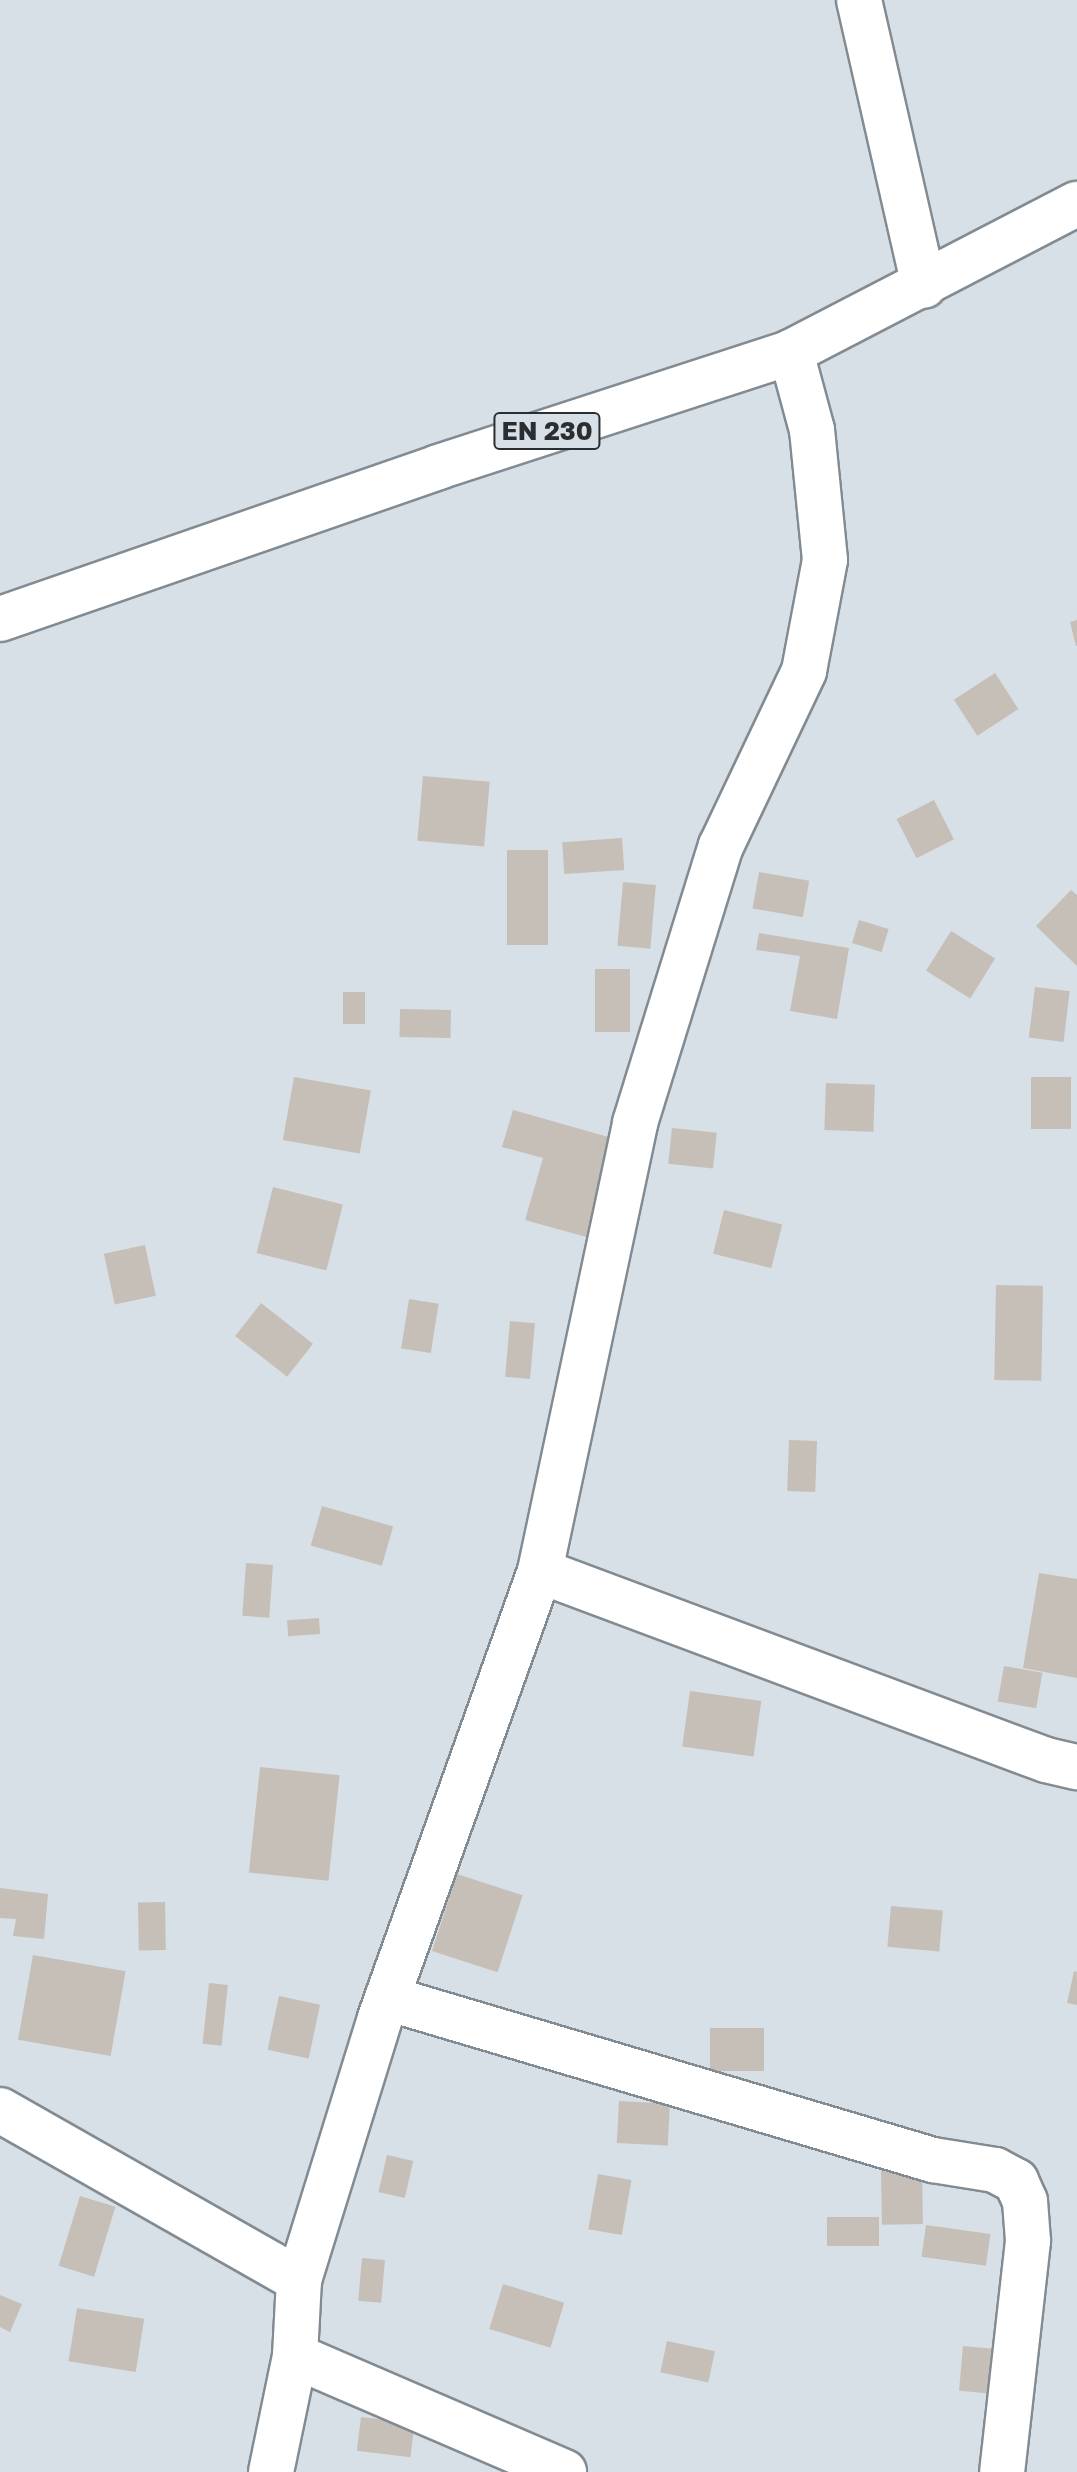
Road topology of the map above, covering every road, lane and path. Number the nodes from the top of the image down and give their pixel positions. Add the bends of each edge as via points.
1 (859, 0) edge
2 (1077, 204) edge
3 (924, 286) junction
4 (791, 352) junction
5 (0, 619) edge
6 (540, 1571) junction
7 (1077, 1767) edge
8 (387, 1998) junction
9 (0, 2110) edge
10 (299, 2280) junction
11 (295, 2356) junction
12 (271, 2472) edge
13 (564, 2472) edge
14 (1002, 2472) edge

1 - 3 street
2 - 3 street, EN 230
3 - 4 street, EN 230
4 - 5 street, EN 230
4 - 6 street via 812,430 825,560 804,671 721,846 635,1123
6 - 7 street via 1046,1760
6 - 8 street
8 - 10 street
8 - 14 street via 933,2160 995,2170 1016,2181 1025,2201 1028,2241
9 - 10 street
10 - 11 street
11 - 12 street
11 - 13 street

